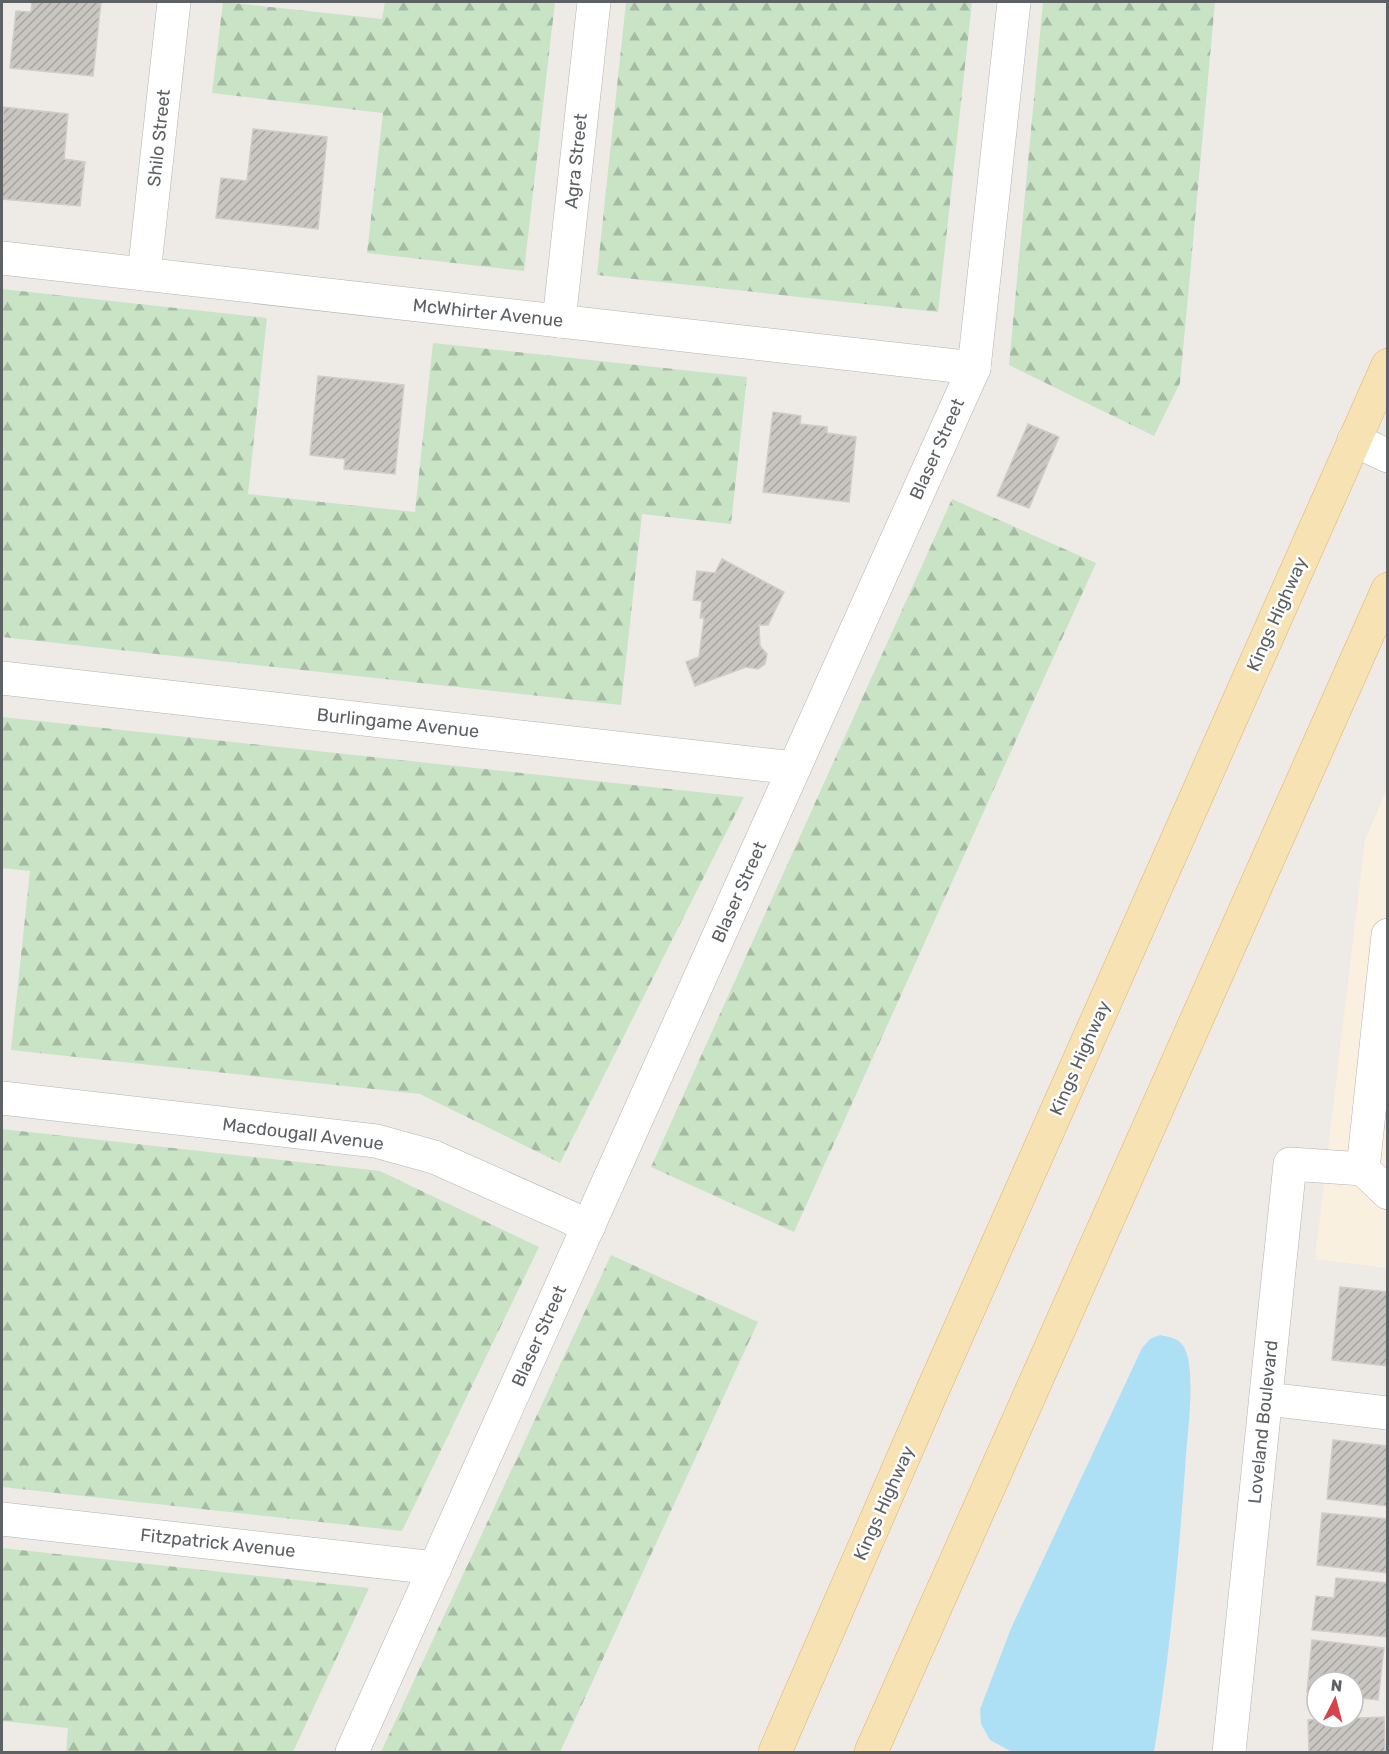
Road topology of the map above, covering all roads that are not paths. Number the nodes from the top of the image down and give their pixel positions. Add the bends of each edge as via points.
1 (174, 2) edge
2 (594, 2) edge
3 (1014, 2) edge
4 (2, 258) edge
5 (144, 274) junction
6 (559, 321) junction
7 (1388, 365) edge
8 (974, 368) junction
9 (1354, 440) junction
10 (1388, 456) edge
11 (1388, 589) edge
12 (2, 678) edge
13 (794, 768) junction
14 (1388, 935) edge
15 (2, 1098) edge
16 (1363, 1169) junction
17 (1388, 1193) edge
18 (589, 1226) junction
19 (1266, 1399) junction
20 (1388, 1413) edge
21 (2, 1519) edge
22 (435, 1568) junction
23 (352, 1752) edge
24 (775, 1752) edge
25 (871, 1752) edge
26 (1229, 1752) edge

1 - 5 street, Shilo Street
2 - 6 street, Agra Street
3 - 8 street, Blaser Street
4 - 5 street, McWhirter Avenue
5 - 6 street, McWhirter Avenue
6 - 8 street, McWhirter Avenue
7 - 9 main road, Kings Highway
8 - 13 street, Blaser Street
9 - 10 street
9 - 24 main road, Kings Highway
11 - 25 main road
12 - 13 street, Burlingame Avenue
13 - 18 street, Blaser Street
14 - 16 street
15 - 18 street, Macdougall Avenue via 376,1141 434,1157
16 - 17 street
16 - 19 street, Loveland Boulevard via 1290,1164
18 - 22 street, Blaser Street
19 - 20 street
19 - 26 street, Loveland Boulevard
21 - 22 street, Fitzpatrick Avenue
22 - 23 street, Blaser Street

